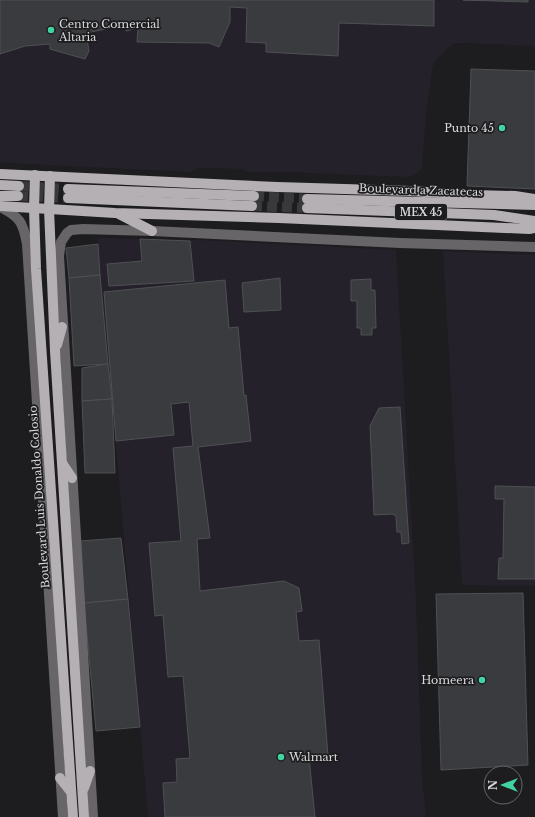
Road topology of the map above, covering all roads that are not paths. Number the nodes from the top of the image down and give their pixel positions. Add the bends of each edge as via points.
1 (0, 174) edge
2 (35, 175) junction
3 (50, 176) junction
4 (0, 185) edge
5 (68, 193) tunnel mouth
6 (0, 196) edge
7 (535, 199) edge
8 (253, 201) tunnel mouth
9 (535, 205) edge
10 (0, 207) edge
11 (34, 208) junction
12 (49, 209) junction
13 (115, 213) junction
14 (535, 221) edge
15 (535, 228) edge
16 (152, 230) junction
17 (535, 248) edge
18 (36, 269) junction
19 (30, 283) junction
20 (62, 328) junction
21 (55, 351) junction
22 (36, 375) junction
23 (44, 385) junction
24 (62, 462) junction
25 (72, 478) junction
26 (67, 548) junction
27 (58, 594) junction
28 (76, 688) junction
29 (90, 771) junction
30 (60, 778) junction
31 (82, 792) junction
32 (71, 793) junction
33 (63, 817) edge
34 (73, 817) edge
35 (84, 817) edge
36 (93, 817) edge

1 - 2 main road
2 - 3 main road
2 - 11 main road, Boulevard Luis Donaldo Colosio
3 - 7 main road via 277,187 520,193
3 - 12 main road
4 - 6 main road via 18,191
5 - 8 main road
9 - 14 main road, Boulevard a Zacatecas / MEX 45 via 307,203 494,215
10 - 11 main road
10 - 19 street, Boulevard Luis Donaldo Colosio via 16,216 25,231
11 - 12 main road
11 - 18 main road, Boulevard Luis Donaldo Colosio
12 - 13 main road
12 - 21 main road
13 - 15 main road
13 - 16 main road
16 - 17 street
16 - 20 street via 70,230 67,233 61,242 59,256
18 - 19 main road
18 - 23 main road, Boulevard Luis Donaldo Colosio
19 - 22 street, Boulevard Luis Donaldo Colosio
20 - 21 main road
20 - 25 street
21 - 24 main road
22 - 23 main road
22 - 30 street, Boulevard Luis Donaldo Colosio
23 - 27 main road, Boulevard Luis Donaldo Colosio
24 - 25 main road
24 - 26 main road
25 - 29 street
26 - 27 main road via 62,586
26 - 28 main road
27 - 28 main road via 63,604 69,670
27 - 32 main road, Boulevard Luis Donaldo Colosio
28 - 31 main road
29 - 31 main road
29 - 36 street
30 - 32 main road
30 - 33 street, Boulevard Luis Donaldo Colosio
31 - 35 main road
32 - 34 main road, Boulevard Luis Donaldo Colosio

